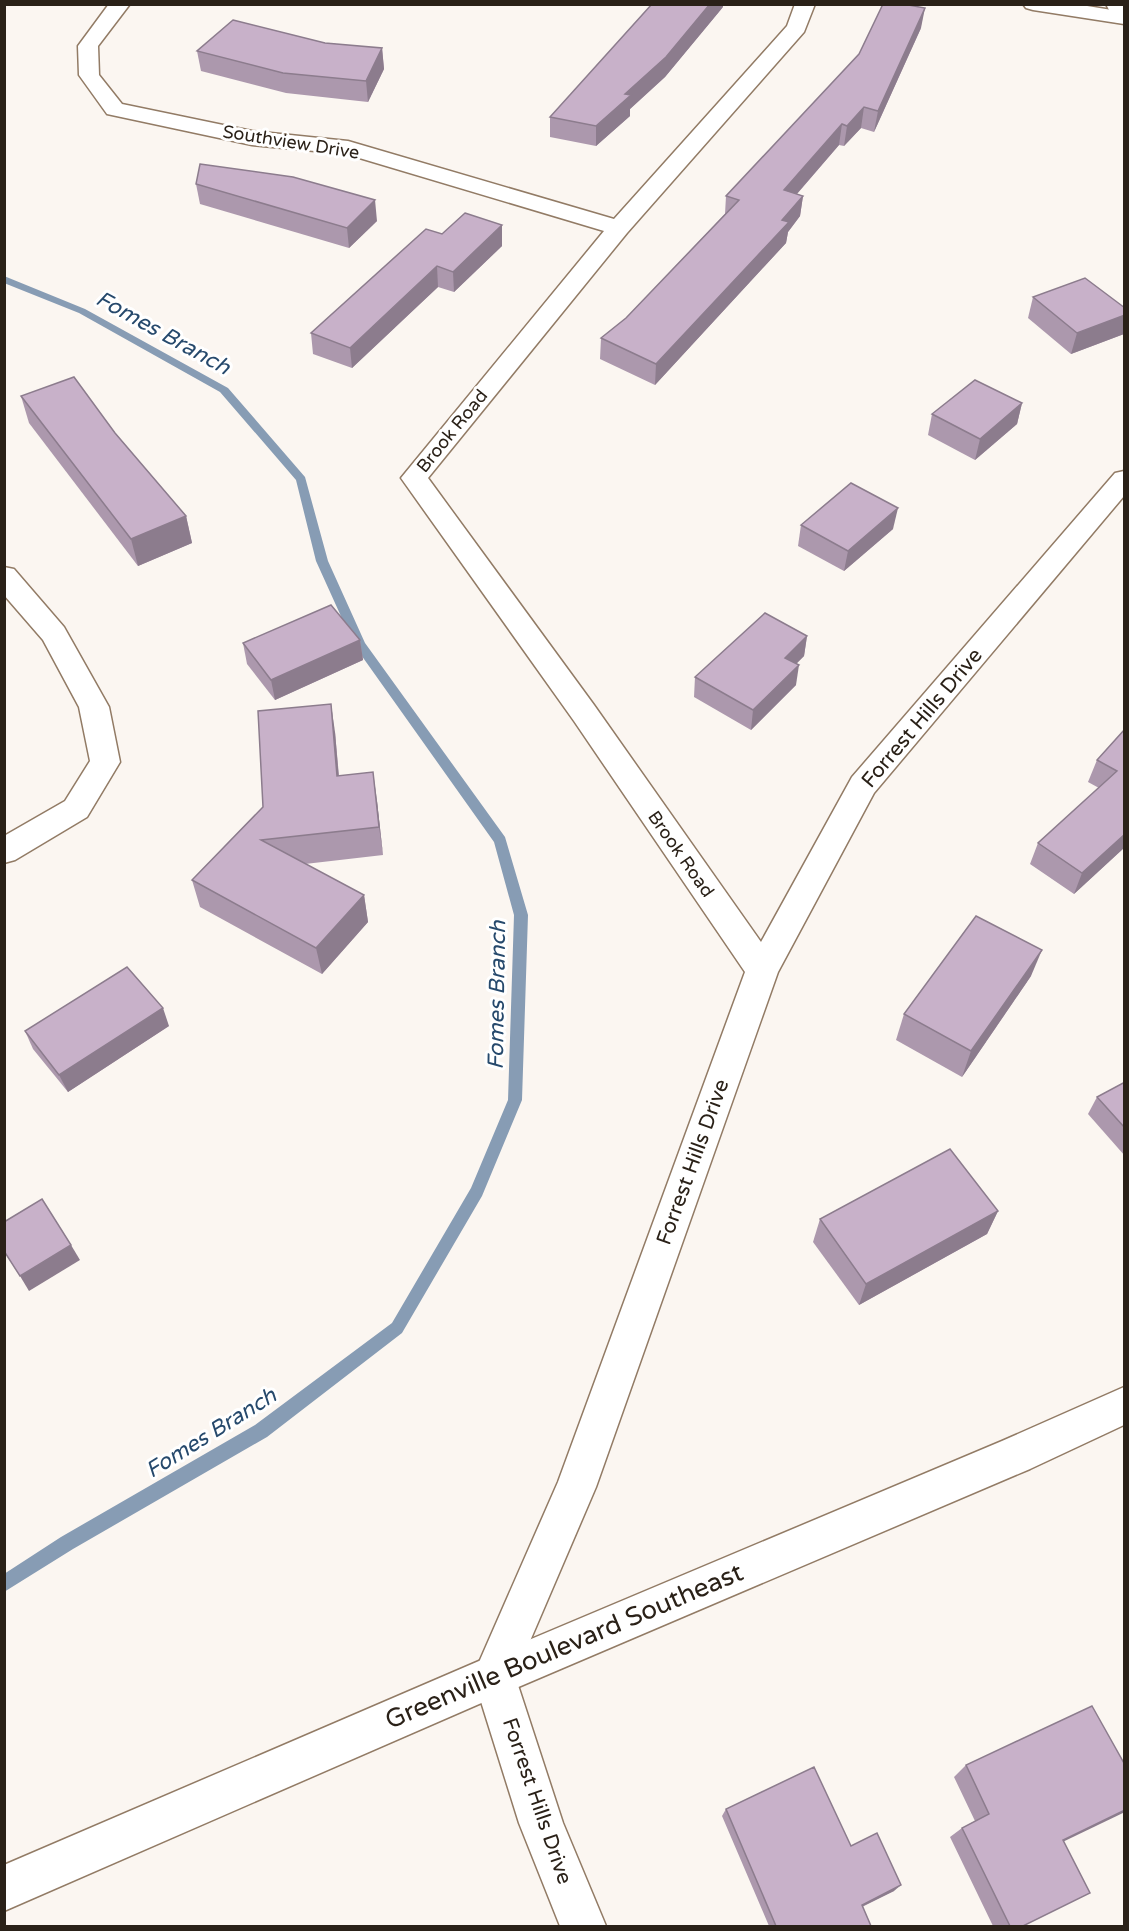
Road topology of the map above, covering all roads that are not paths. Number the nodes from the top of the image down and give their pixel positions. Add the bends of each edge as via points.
1 (120, 4) edge
2 (805, 4) edge
3 (1033, 4) edge
4 (1121, 13) edge
5 (619, 228) junction
6 (1125, 479) edge
7 (4, 576) edge
8 (4, 851) edge
9 (762, 970) junction
10 (1125, 1406) edge
11 (494, 1676) junction
12 (4, 1888) edge
13 (583, 1926) edge

1 - 5 main road, Southview Drive via 88,46 89,75 115,109 252,138 348,148
2 - 5 main road, Brook Road via 797,28
3 - 4 main road
5 - 9 main road, Brook Road via 414,478 584,713
6 - 9 main road, Forrest Hills Drive via 863,785
7 - 8 main road via 54,634 94,707 105,762 76,809
9 - 11 main road, Forrest Hills Drive via 576,1487
10 - 11 main road, Greenville Boulevard Southeast
11 - 12 main road, Greenville Boulevard Southeast
11 - 13 main road, Forrest Hills Drive via 541,1823

